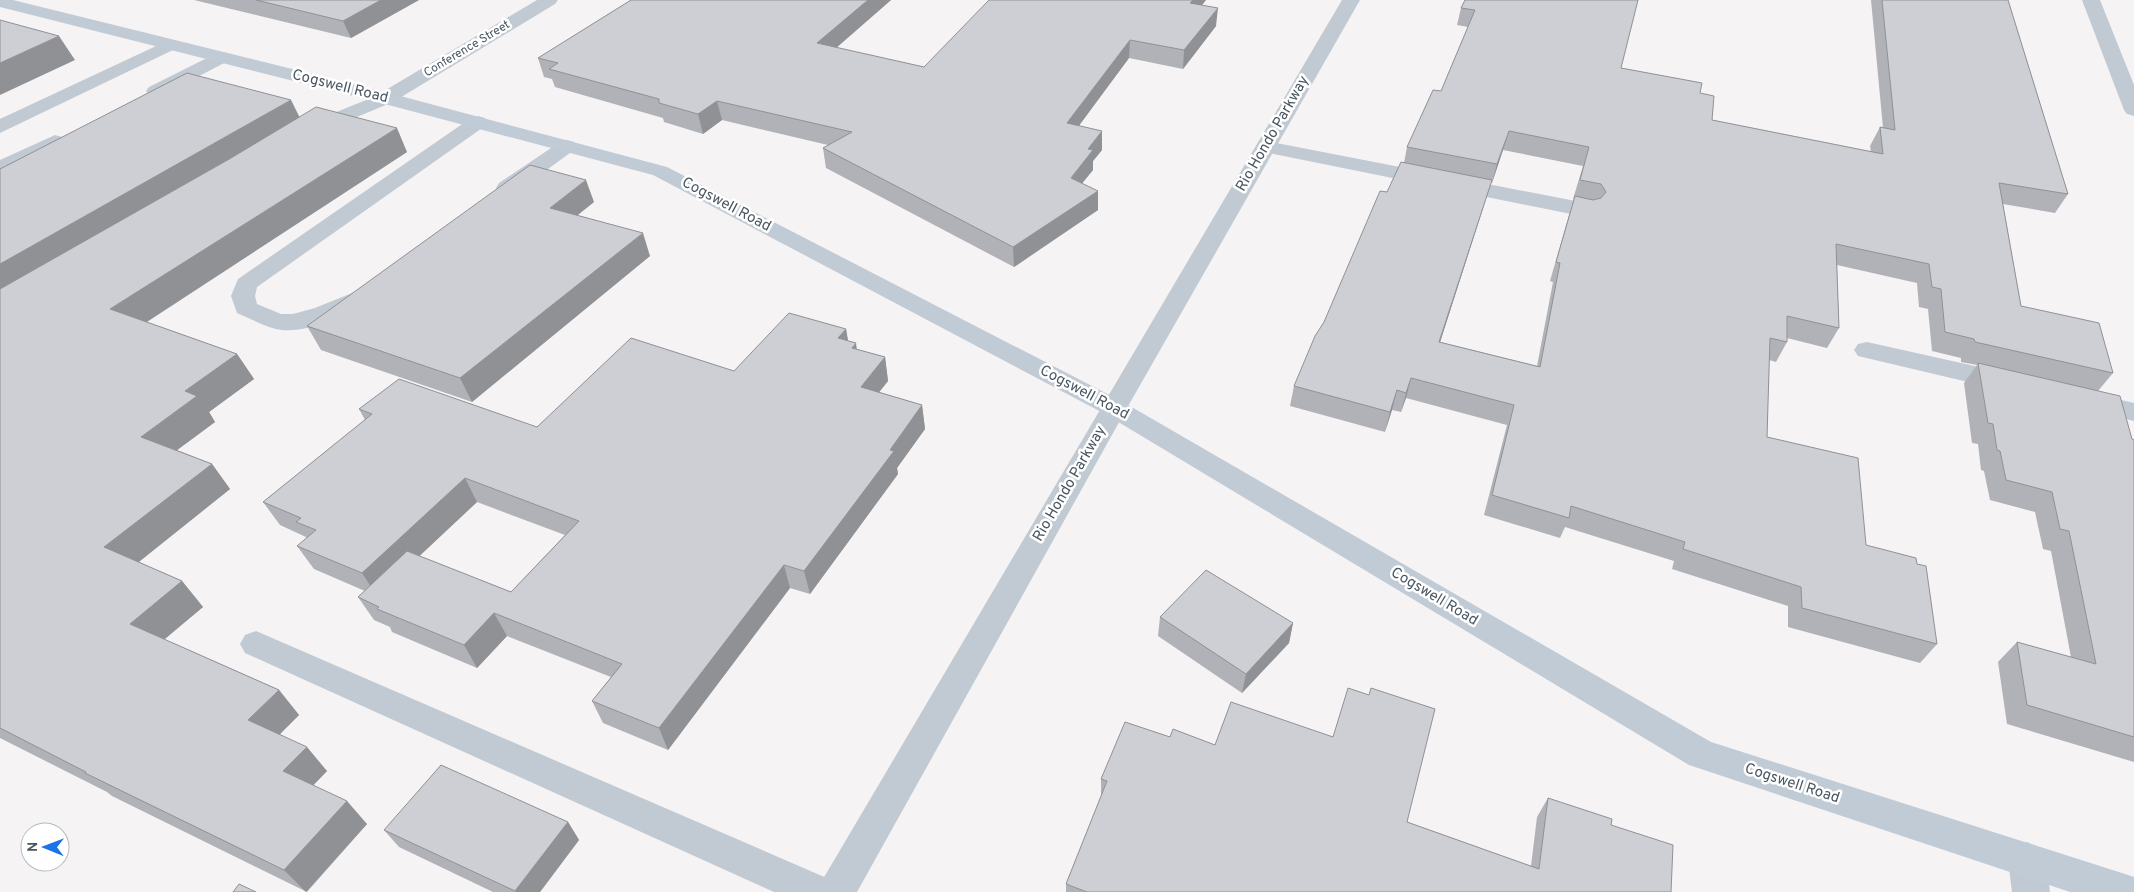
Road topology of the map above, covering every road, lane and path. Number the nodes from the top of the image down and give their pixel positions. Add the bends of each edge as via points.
1 (549, 0) edge
2 (1351, 0) edge
3 (2092, 0) edge
4 (0, 2) edge
5 (169, 45) junction
6 (219, 58) junction
7 (386, 98) junction
8 (139, 99) edge
9 (2134, 110) edge
10 (478, 122) junction
11 (0, 127) edge
12 (70, 134) edge
13 (292, 141) edge
14 (567, 146) junction
15 (1266, 147) junction
16 (0, 168) edge
17 (487, 202) edge
18 (1586, 210) edge
19 (380, 284) edge
20 (1867, 350) dead end
21 (2028, 388) edge
22 (2066, 396) edge
23 (1114, 408) junction
24 (2134, 412) edge
25 (256, 644) dead end
26 (2029, 876) edge
27 (816, 892) edge
28 (836, 892) edge
29 (2125, 892) edge

1 - 7 street, Conference Street
2 - 15 street, Rio Hondo Parkway
3 - 9 street
4 - 5 street, Cogswell Road
5 - 6 street, Cogswell Road
5 - 11 street
6 - 7 street, Cogswell Road
6 - 8 street
7 - 10 street, Cogswell Road
7 - 13 street, Conference Street via 317,126
10 - 14 street, Cogswell Road
10 - 19 street via 246,284 242,296 246,308 282,322 310,318 342,306
12 - 16 street
14 - 17 street
14 - 23 street, Cogswell Road via 660,171
15 - 18 street
15 - 23 street, Rio Hondo Parkway
20 - 21 street
22 - 24 street
23 - 26 street, Cogswell Road via 1701,754
23 - 28 street, Rio Hondo Parkway
25 - 27 street
26 - 29 street, Cogswell Road

